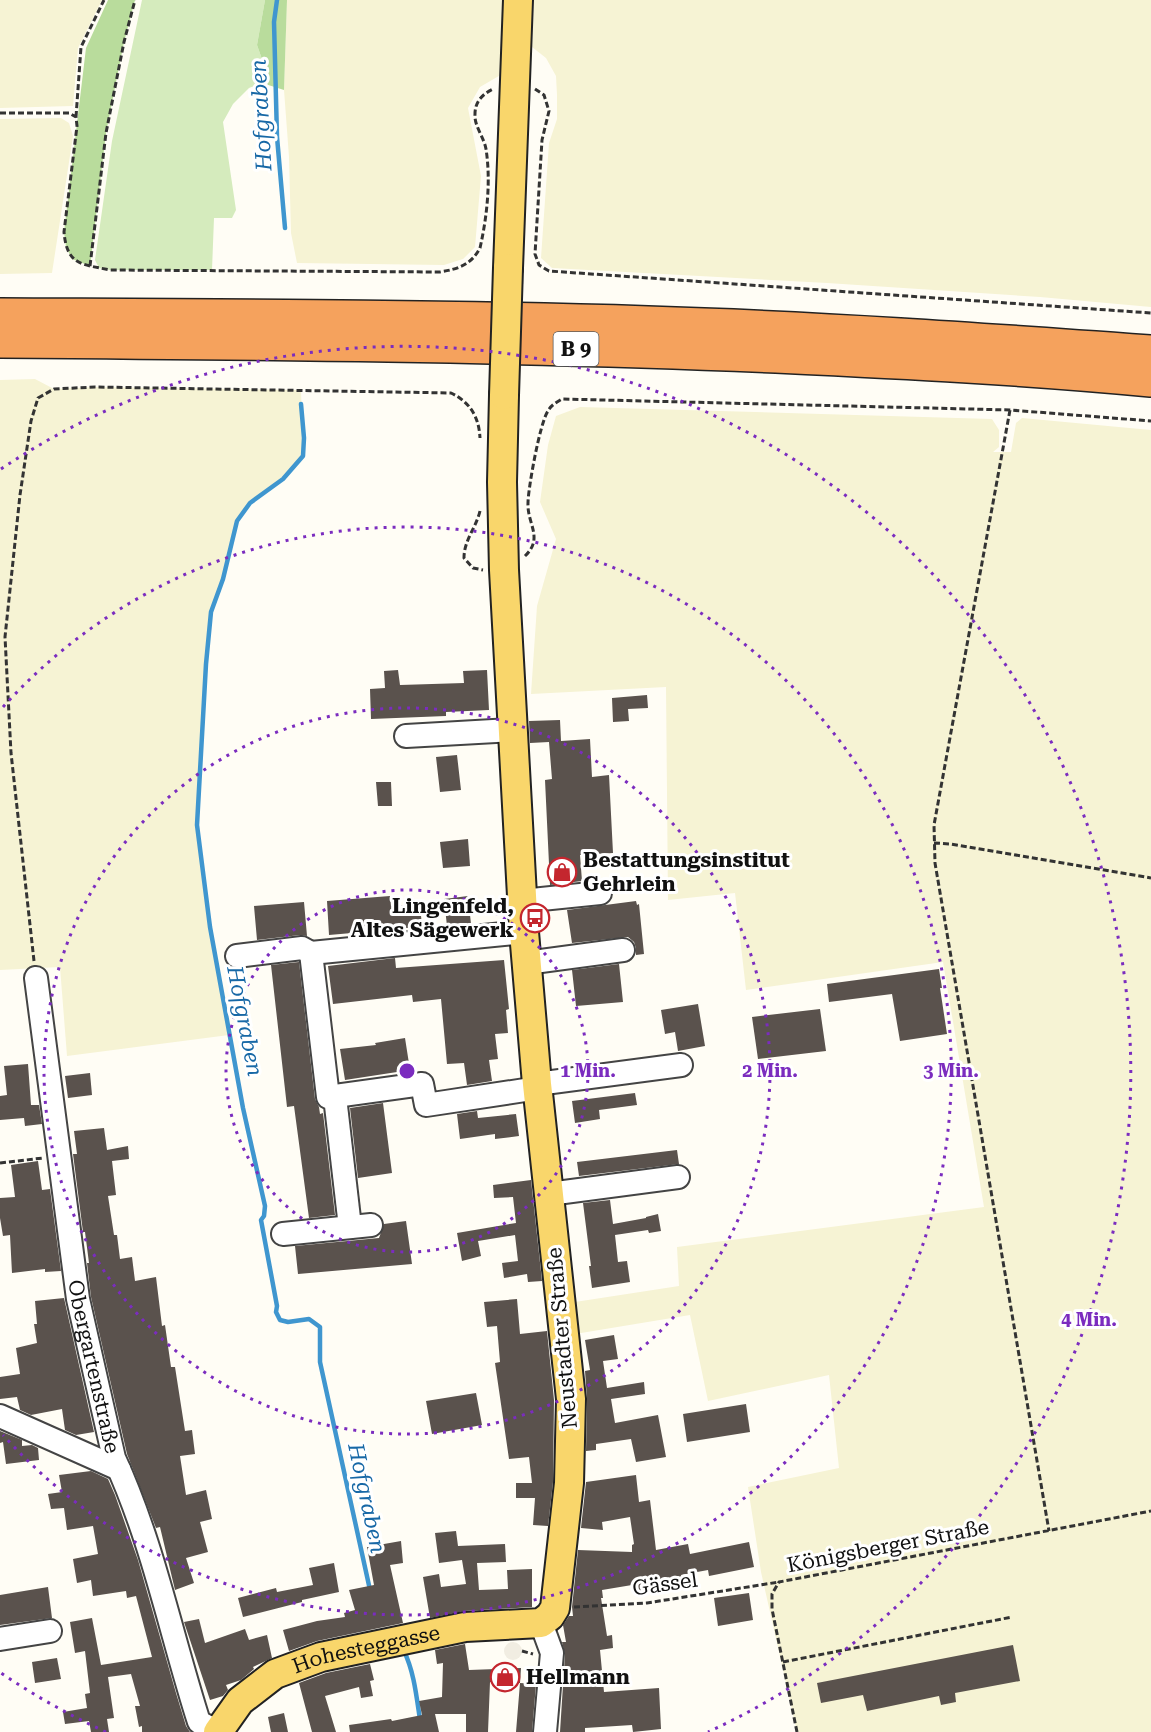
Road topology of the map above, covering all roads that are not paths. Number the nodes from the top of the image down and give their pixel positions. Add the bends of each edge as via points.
1 (518, 0) edge
2 (0, 315) edge
3 (0, 341) edge
4 (1151, 352) edge
5 (1151, 381) edge
6 (512, 730) junction
7 (406, 736) dead end
8 (600, 893) dead end
9 (522, 901) junction
10 (524, 932) junction
11 (623, 950) dead end
12 (311, 953) junction
13 (237, 956) dead end
14 (526, 963) junction
15 (36, 978) road end
16 (681, 1065) dead end
17 (538, 1086) junction
18 (335, 1097) junction
19 (678, 1177) dead end
20 (549, 1194) junction
21 (283, 1234) dead end
22 (0, 1416) edge
23 (119, 1469) junction
24 (548, 1616) junction
25 (50, 1631) dead end
26 (0, 1639) edge
27 (218, 1732) edge
28 (545, 1732) edge

1 - 6 main road, Neustadter Straße, bridge via 504,395 503,539
2 - 4 highway, B 9 via 374,316 651,323
3 - 5 highway, B 9 via 370,343 649,351 1066,372
6 - 7 street
6 - 9 main road, Neustadter Straße
8 - 9 street
9 - 10 main road, Neustadter Straße
10 - 12 street
10 - 14 main road, Neustadter Straße
11 - 14 street
12 - 13 street via 302,948
12 - 18 street via 328,1097
14 - 17 main road, Neustadter Straße
15 - 23 street, Obergartenstraße via 78,1299
16 - 17 street
17 - 18 street via 426,1105 422,1084
17 - 20 main road, Neustadter Straße
18 - 21 street via 361,1226
19 - 20 street
20 - 24 main road, Neustadter Straße via 571,1400 569,1483
22 - 23 street
23 - 27 street, Obergartenstraße via 148,1549 199,1722
24 - 27 main road, Hohesteggasse via 465,1627 321,1657 275,1674 240,1701
24 - 28 street via 552,1653
25 - 26 street

